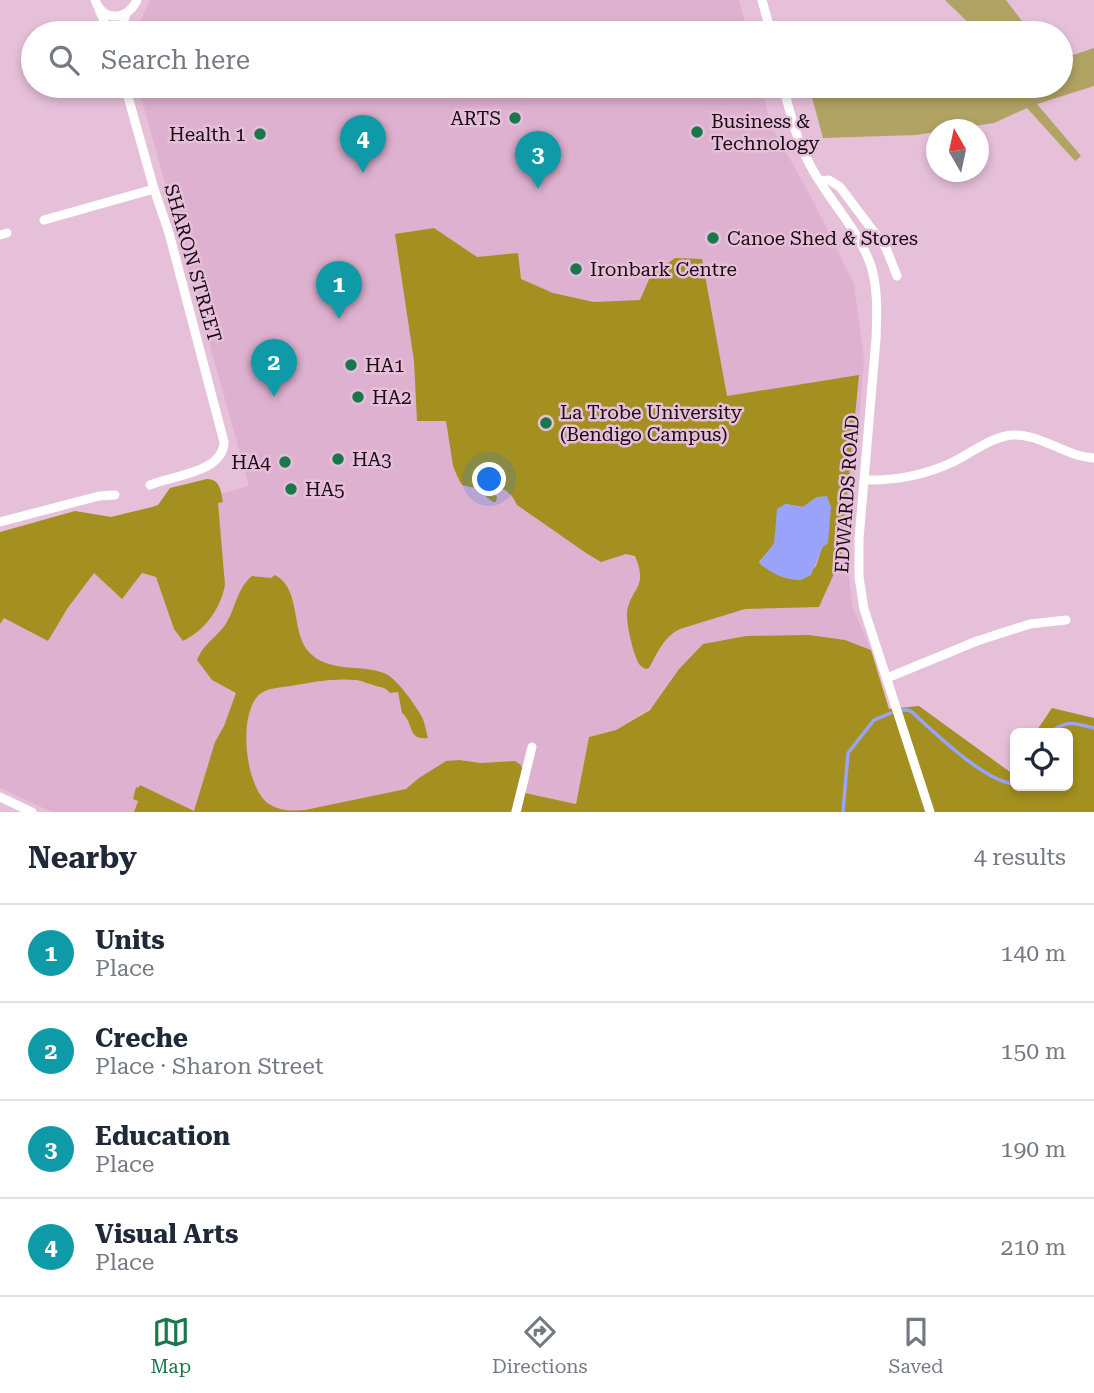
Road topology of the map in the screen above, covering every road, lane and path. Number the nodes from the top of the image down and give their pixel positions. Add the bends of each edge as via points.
1 (136, 0) edge
2 (762, 0) edge
3 (97, 5) edge
4 (126, 13) junction
5 (124, 21) edge
6 (768, 21) edge
7 (128, 98) edge
8 (786, 98) edge
9 (821, 181) junction
10 (154, 189) junction
11 (44, 220) dead end
12 (897, 276) dead end
13 (1094, 458) edge
14 (864, 480) junction
15 (150, 485) dead end
16 (116, 495) dead end
17 (0, 522) edge
18 (1066, 620) dead end
19 (887, 678) junction
20 (533, 747) dead end
21 (0, 797) edge
22 (32, 812) edge
23 (516, 812) edge
24 (929, 812) edge

1 - 4 street
2 - 6 street
3 - 4 street via 109,15
4 - 5 street
7 - 10 street, SHARON STREET
8 - 9 street, EDWARDS ROAD via 804,151
9 - 12 street, EDWARDS ROAD via 840,187 886,248
9 - 14 street, EDWARDS ROAD via 857,239 874,282 876,339
10 - 11 street
10 - 15 street, SHARON STREET via 224,450 210,465
13 - 14 street via 1030,436 1013,435 926,472 895,480
14 - 19 street, EDWARDS ROAD via 860,589
16 - 17 street
18 - 19 street via 1030,624 977,641
19 - 24 street, EDWARDS ROAD
20 - 23 street
21 - 22 street

